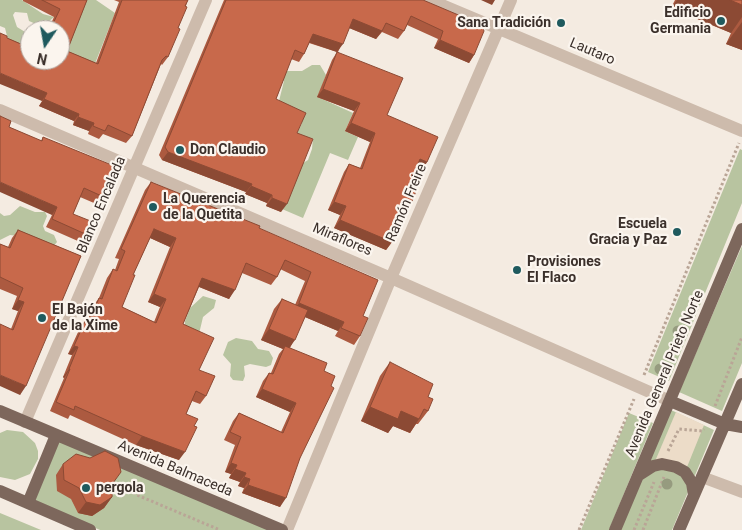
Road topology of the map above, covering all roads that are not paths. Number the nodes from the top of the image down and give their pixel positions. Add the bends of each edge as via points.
1 (206, 0) edge
2 (430, 0) edge
3 (511, 0) edge
4 (498, 29) junction
5 (0, 110) edge
6 (742, 133) edge
7 (135, 166) junction
8 (742, 229) edge
9 (392, 278) junction
10 (742, 384) edge
11 (670, 401) junction
12 (0, 411) edge
13 (25, 422) junction
14 (725, 424) junction
15 (742, 427) edge
16 (56, 436) junction
17 (639, 474) junction
18 (702, 477) junction
19 (0, 491) edge
20 (742, 492) edge
21 (694, 495) junction
22 (28, 503) junction
23 (90, 530) edge
24 (282, 530) edge
25 (287, 530) edge
26 (615, 530) edge
27 (679, 530) edge

1 - 7 street, Blanco Encalada
2 - 4 street, Lautaro
3 - 4 street, Ramón Freire
4 - 6 street, Lautaro
4 - 9 street, Ramón Freire
5 - 7 street, Miraflores
7 - 9 street, Miraflores
7 - 13 street, Blanco Encalada
8 - 11 main road, Avenida General Prieto Norte
9 - 11 street, Miraflores
9 - 25 street, Ramón Freire
10 - 14 main road
11 - 14 main road
11 - 17 main road, Avenida General Prieto Norte
12 - 13 main road, Avenida Balmaceda
13 - 16 main road, Avenida Balmaceda
14 - 15 main road
14 - 18 main road
16 - 22 main road
16 - 24 main road, Avenida Balmaceda
17 - 21 main road via 653,466 669,465 685,472 692,483
17 - 26 main road, Avenida General Prieto Norte
18 - 20 street
18 - 21 main road
19 - 22 main road
21 - 27 main road
22 - 23 main road

